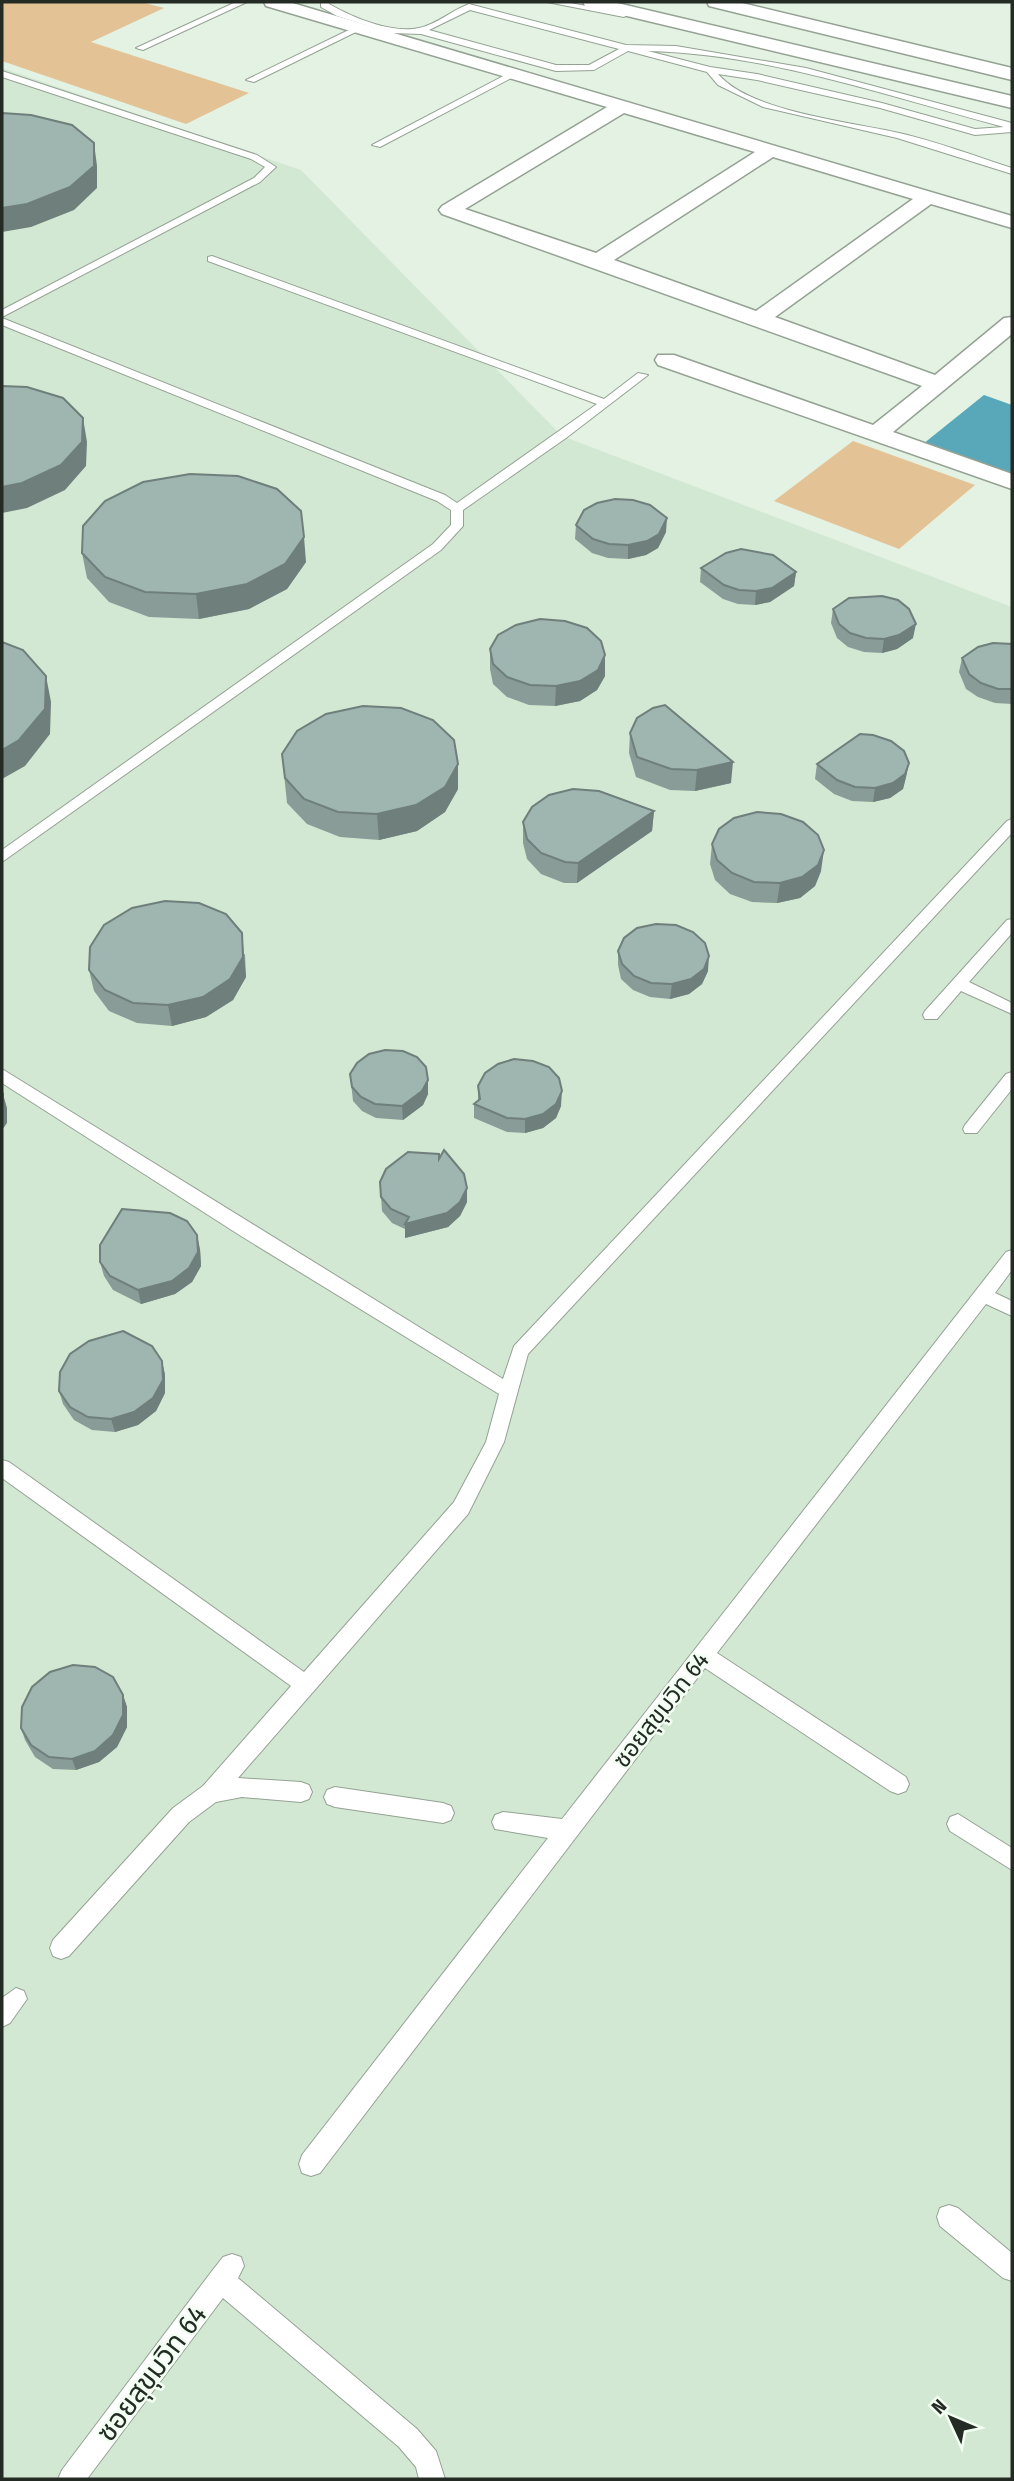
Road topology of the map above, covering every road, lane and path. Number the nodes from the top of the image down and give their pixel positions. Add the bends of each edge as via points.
1 (243, 2) edge
2 (272, 2) edge
3 (325, 2) edge
4 (551, 2) edge
5 (592, 2) edge
6 (749, 2) edge
7 (709, 3) edge
8 (655, 19) junction
9 (360, 28) junction
10 (421, 31) junction
11 (140, 48) dead end
12 (627, 48) junction
13 (1012, 64) edge
14 (710, 70) junction
15 (2, 74) edge
16 (514, 74) junction
17 (1012, 74) edge
18 (251, 80) dead end
19 (1012, 81) edge
20 (1012, 102) edge
21 (622, 106) junction
22 (1012, 127) edge
23 (970, 139) junction
24 (377, 145) dead end
25 (771, 150) junction
26 (972, 159) junction
27 (1009, 169) edge
28 (928, 197) junction
29 (1012, 222) edge
30 (212, 259) dead end
31 (598, 261) junction
32 (2, 314) edge
33 (759, 318) junction
34 (2, 321) edge
35 (1012, 323) edge
36 (666, 360) dead end
37 (642, 375) dead end
38 (938, 384) junction
39 (605, 403) junction
40 (877, 435) junction
41 (1012, 482) edge
42 (457, 509) junction
43 (1012, 824) edge
44 (2, 857) edge
45 (1012, 924) edge
46 (959, 984) junction
47 (1012, 1009) edge
48 (931, 1015) dead end
49 (2, 1075) edge
50 (1012, 1078) edge
51 (971, 1129) dead end
52 (1012, 1257) edge
53 (983, 1295) junction
54 (1012, 1309) edge
55 (510, 1392) junction
56 (2, 1468) edge
57 (703, 1655) junction
58 (306, 1685) junction
59 (898, 1784) dead end
60 (300, 1792) dead end
61 (211, 1793) junction
62 (335, 1797) dead end
63 (443, 1813) dead end
64 (503, 1822) dead end
65 (958, 1824) dead end
66 (567, 1830) junction
67 (1012, 1860) edge
68 (61, 1948) dead end
69 (312, 2164) dead end
70 (949, 2217) dead end
71 (1012, 2269) edge
72 (71, 2479) edge
73 (432, 2479) edge

1 - 11 lane
2 - 9 street
3 - 10 lane via 340,14 394,31
4 - 8 lane
5 - 8 highway
6 - 13 highway
7 - 17 highway
7 - 19 highway
8 - 20 highway
9 - 16 street
9 - 18 lane
10 - 12 lane via 556,68 591,68
10 - 12 lane via 469,7
12 - 14 lane
12 - 22 lane via 676,49 793,68
14 - 23 lane via 807,88
14 - 26 lane via 724,87 744,97
15 - 32 lane via 254,157 271,167 257,180
16 - 21 street
16 - 24 lane
21 - 25 street
21 - 31 street via 449,210
22 - 23 lane
23 - 26 lane
25 - 28 street
25 - 31 street
26 - 27 lane
28 - 29 street
28 - 33 street
30 - 39 lane
31 - 33 street
33 - 38 street
34 - 42 lane
35 - 38 street
36 - 40 street
37 - 39 lane
38 - 40 street
39 - 42 lane
40 - 41 street
42 - 44 lane via 457,526 437,547
43 - 55 lane via 520,1351
45 - 46 lane
46 - 47 lane
46 - 48 lane
49 - 55 lane
50 - 51 lane
52 - 53 lane, ซอยสุขุมวิท 64
53 - 54 lane
53 - 57 lane, ซอยสุขุมวิท 64
55 - 58 lane via 495,1442 461,1508
56 - 58 lane
57 - 59 lane
57 - 66 lane, ซอยสุขุมวิท 64
58 - 61 lane
60 - 61 lane via 242,1787
61 - 68 lane via 181,1815
62 - 63 lane
64 - 66 lane
65 - 67 lane
66 - 69 lane, ซอยสุขุมวิท 64
70 - 71 lane
72 - 73 lane, ซอยสุขุมวิท 64 via 227,2273 408,2438 427,2460

